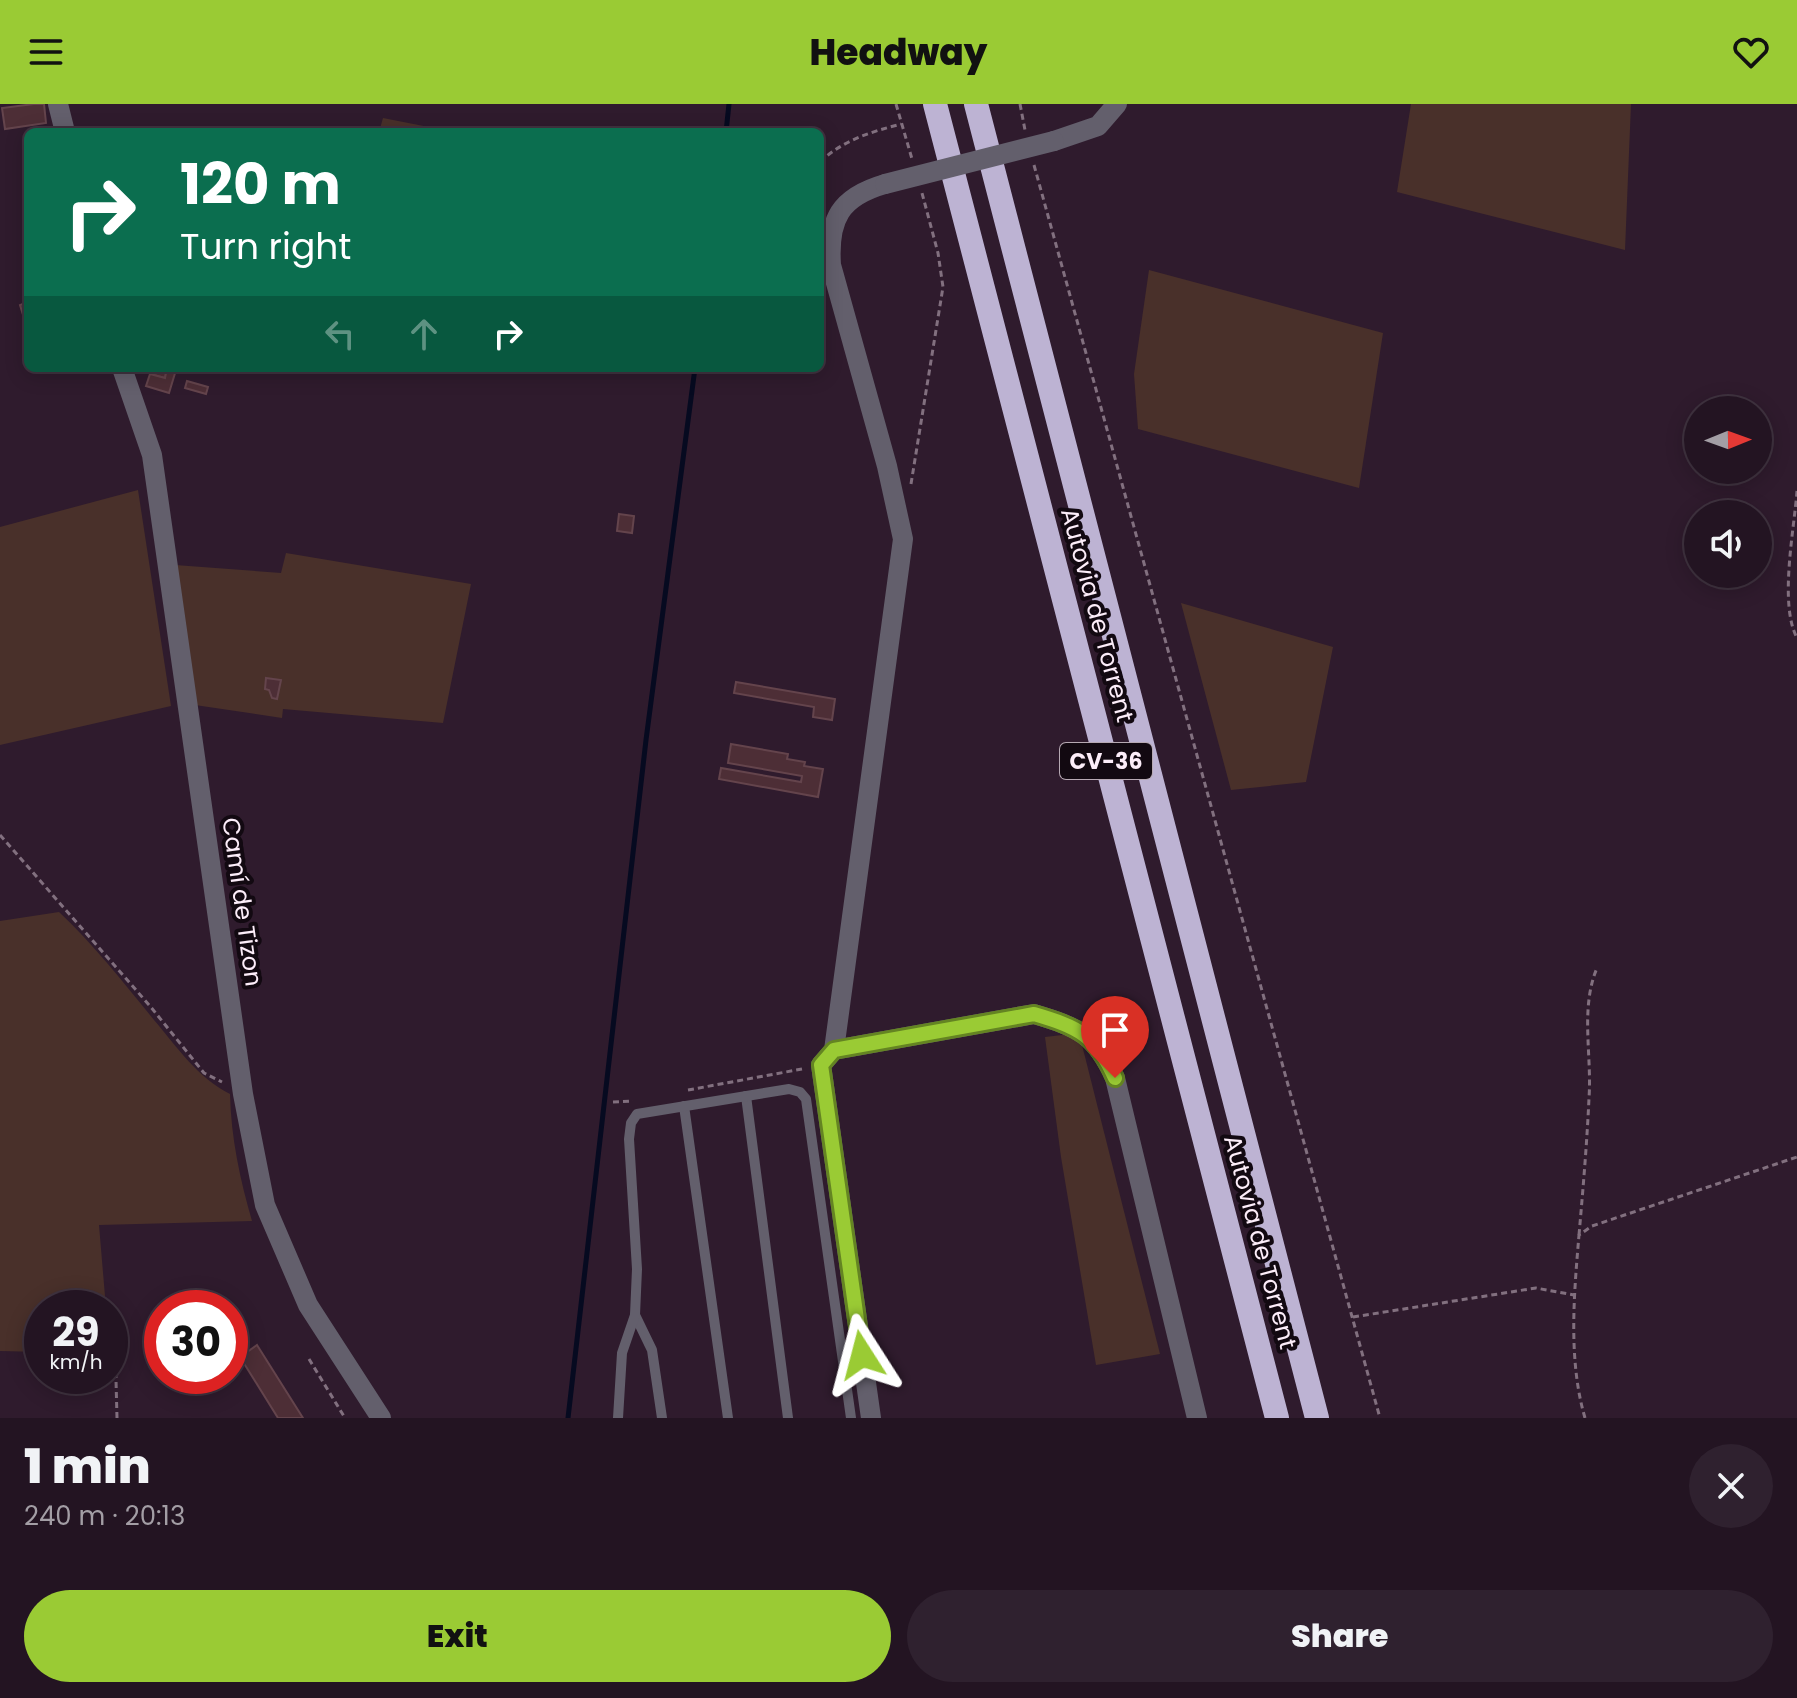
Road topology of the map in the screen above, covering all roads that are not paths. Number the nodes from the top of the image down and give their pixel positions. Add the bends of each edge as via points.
1 (58, 104) edge
2 (935, 104) edge
3 (976, 104) edge
4 (1117, 104) edge
5 (64, 128) edge
6 (123, 372) edge
7 (828, 1058) junction
8 (746, 1096) junction
9 (684, 1106) junction
10 (635, 1315) junction
11 (1316, 1412) edge
12 (381, 1418) edge
13 (618, 1418) edge
14 (662, 1418) edge
15 (728, 1418) edge
16 (788, 1418) edge
17 (851, 1418) edge
18 (871, 1418) edge
19 (1197, 1418) edge
20 (1277, 1418) edge

1 - 5 street
2 - 20 highway, Autovia de Torrent / CV-36
3 - 11 highway, Autovia de Torrent / CV-36
4 - 7 street, bridge via 1098,126 1054,141 866,189 849,199 835,218 829,239 831,265 903,539
6 - 12 street, Camí de Tizon via 152,455 243,1094 265,1205 308,1305
7 - 18 street
7 - 19 street via 1034,1014 1089,1036 1115,1078
8 - 9 lane
8 - 16 lane
8 - 17 lane via 789,1089 806,1099
9 - 10 lane via 637,1114 631,1123
9 - 15 lane
10 - 13 lane via 622,1353
10 - 14 lane via 652,1350

